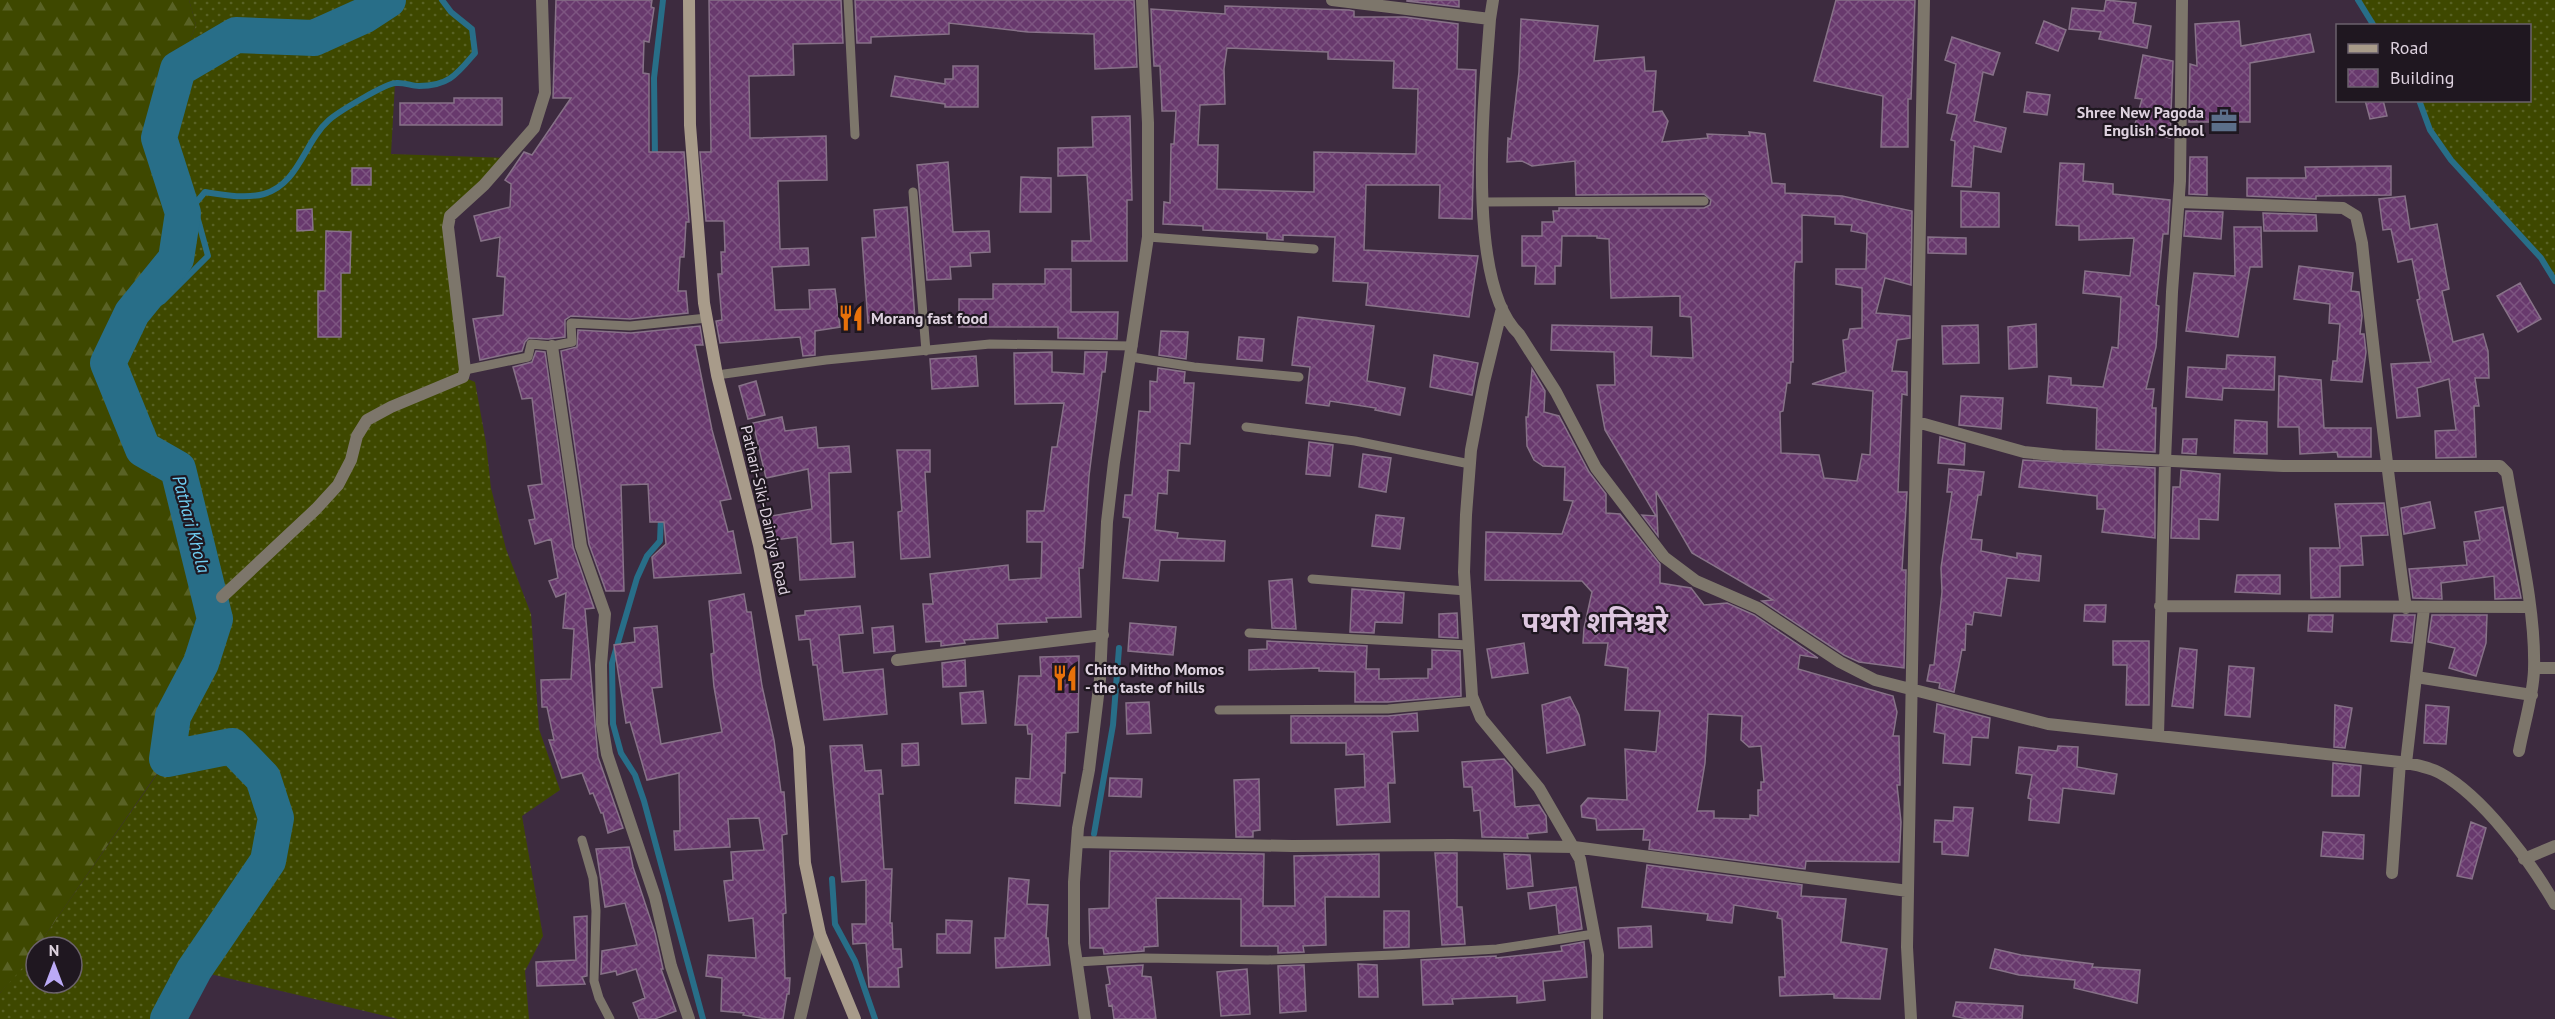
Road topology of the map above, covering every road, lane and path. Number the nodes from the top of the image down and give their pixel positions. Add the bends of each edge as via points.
1 (542, 0) edge
2 (689, 0) edge
3 (848, 0) edge
4 (1142, 0) edge
5 (1332, 0) edge
6 (1493, 0) edge
7 (1924, 0) edge
8 (2182, 0) edge
9 (1490, 19) junction
10 (855, 135) dead end
11 (913, 192) dead end
12 (1704, 201) dead end
13 (1484, 202) junction
14 (2178, 202) junction
15 (1148, 237) junction
16 (1314, 249) dead end
17 (1502, 308) junction
18 (707, 318) junction
19 (552, 346) junction
20 (926, 351) junction
21 (1132, 352) junction
22 (465, 370) junction
23 (717, 375) junction
24 (1299, 377) dead end
25 (1917, 423) junction
26 (1246, 427) dead end
27 (2164, 461) junction
28 (1470, 464) junction
29 (2386, 467) junction
30 (1312, 579) dead end
31 (1466, 591) junction
32 (222, 597) dead end
33 (2160, 606) junction
34 (2529, 607) junction
35 (2406, 608) junction
36 (2424, 608) junction
37 (1249, 633) dead end
38 (1103, 635) junction
39 (1468, 645) junction
40 (897, 660) dead end
41 (2534, 668) junction
42 (2555, 668) edge
43 (2416, 677) junction
44 (1911, 691) junction
45 (2532, 695) junction
46 (1474, 702) junction
47 (1219, 710) dead end
48 (2158, 736) junction
49 (2519, 751) dead end
50 (2403, 762) junction
51 (582, 840) dead end
52 (1077, 842) junction
53 (2555, 846) edge
54 (1574, 847) junction
55 (2524, 859) junction
56 (2392, 873) dead end
57 (1908, 891) junction
58 (2555, 904) edge
59 (820, 934) junction
60 (1594, 934) junction
61 (1077, 962) junction
62 (610, 1019) edge
63 (689, 1019) edge
64 (800, 1019) edge
65 (855, 1019) edge
66 (1085, 1019) edge
67 (1598, 1019) edge
68 (1911, 1019) edge

1 - 22 street via 545,93 534,128 450,216 448,227
2 - 18 main road, Pathari-Siki-Dainiya Road via 690,125
3 - 10 lane
4 - 15 street
5 - 9 street
6 - 9 street
7 - 25 street
8 - 14 street
9 - 13 street via 1482,134
11 - 20 lane
12 - 13 lane
13 - 17 street via 1485,244 1494,292
14 - 27 street
14 - 29 street via 2343,208 2356,216
15 - 16 lane
15 - 21 street
17 - 28 street
17 - 44 street via 1557,392 1596,468 1664,557 1696,581 1758,608 1875,681
18 - 19 lane via 630,326 571,324 572,342
18 - 23 main road, Pathari-Siki-Dainiya Road
19 - 22 lane via 531,344 528,357
19 - 63 street via 581,546 605,614 601,675 607,754 655,897 671,966
20 - 21 lane via 990,344
20 - 23 lane
21 - 24 lane via 1194,367
21 - 38 street via 1107,522
22 - 32 street via 455,382 391,406 367,420 338,485
23 - 59 main road, Pathari-Siki-Dainiya Road via 759,545 799,748 805,863
25 - 27 street via 2024,452
25 - 44 street
26 - 28 lane via 1355,441
27 - 29 street
27 - 33 street
28 - 31 street
29 - 34 street via 2500,466 2507,473
29 - 35 street
30 - 31 lane
31 - 39 street
33 - 35 street
33 - 48 street
34 - 36 street
34 - 41 street
35 - 36 street
36 - 43 street
37 - 39 lane
38 - 40 street
38 - 52 street via 1099,691
39 - 46 street
41 - 42 street
41 - 45 street
43 - 45 street
43 - 50 street
44 - 48 street via 2048,724
44 - 57 street
45 - 49 street
46 - 47 lane via 1388,709
46 - 54 street via 1481,718 1539,788
48 - 50 street
50 - 55 street via 2439,773 2472,796
50 - 56 street
51 - 62 lane via 593,878 596,911 594,981
52 - 54 street
52 - 61 street
53 - 55 street
54 - 57 street
54 - 60 street via 1580,859
55 - 58 street
57 - 68 street
59 - 64 street
59 - 65 main road, Pathari-Siki-Dainiya Road
60 - 61 lane via 1497,949 1394,956
60 - 67 street
61 - 66 street

